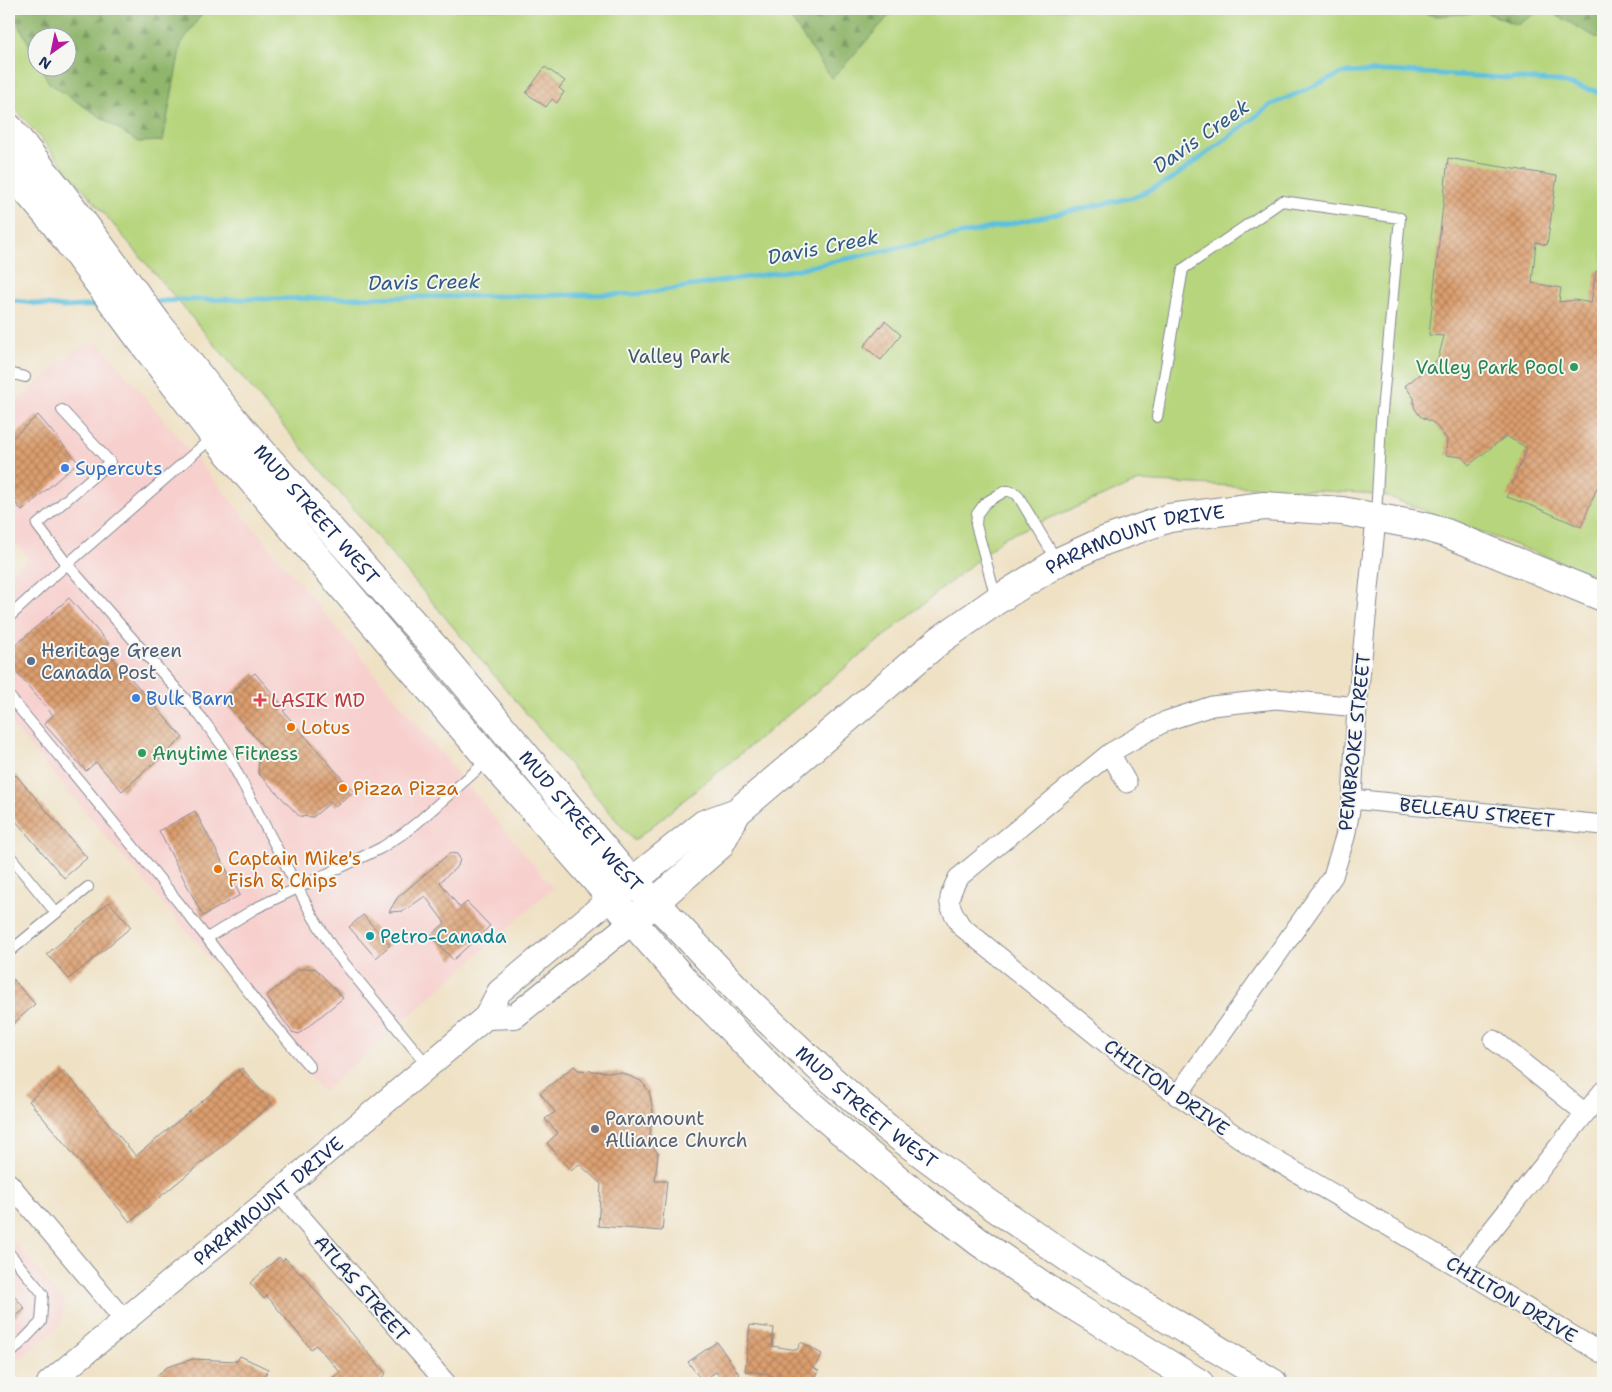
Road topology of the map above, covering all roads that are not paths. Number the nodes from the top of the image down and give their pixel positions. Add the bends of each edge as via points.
1 (9, 128) edge
2 (9, 170) edge
3 (52, 201) junction
4 (148, 330) junction
5 (9, 373) edge
6 (25, 377) dead end
7 (62, 410) dead end
8 (1157, 417) dead end
9 (214, 436) junction
10 (1376, 519) junction
11 (1058, 562) junction
12 (67, 564) junction
13 (1603, 597) edge
14 (997, 600) junction
15 (9, 617) edge
16 (9, 696) edge
17 (1357, 707) junction
18 (1110, 753) junction
19 (489, 759) junction
20 (1127, 783) dead end
21 (1352, 800) junction
22 (737, 812) junction
23 (1603, 825) edge
24 (9, 856) edge
25 (633, 881) junction
26 (88, 887) dead end
27 (298, 888) junction
28 (611, 898) junction
29 (654, 902) junction
30 (56, 913) junction
31 (632, 922) junction
32 (207, 938) junction
33 (9, 952) edge
34 (486, 1017) junction
35 (1494, 1040) dead end
36 (428, 1066) junction
37 (310, 1067) dead end
38 (1603, 1091) edge
39 (1177, 1096) junction
40 (1585, 1113) junction
41 (9, 1183) edge
42 (279, 1192) junction
43 (9, 1253) edge
44 (1462, 1269) junction
45 (124, 1320) junction
46 (9, 1353) edge
47 (1603, 1354) edge
48 (49, 1383) edge
49 (446, 1383) edge
50 (1198, 1383) edge
51 (1274, 1383) edge

1 - 3 main road, MUD STREET WEST
2 - 3 main road, MUD STREET WEST
3 - 4 main road, MUD STREET WEST
4 - 9 main road, MUD STREET WEST
4 - 25 main road, MUD STREET WEST via 233,419 443,657
5 - 6 lane
7 - 12 lane via 110,462 37,525
8 - 10 lane via 1183,269 1282,201 1400,218 1381,422
9 - 12 lane
9 - 19 main road, MUD STREET WEST
10 - 11 main road, PARAMOUNT DRIVE via 1342,511 1264,506 1169,518 1104,541
10 - 13 main road, PARAMOUNT DRIVE via 1446,533
10 - 17 street, PEMBROKE STREET
11 - 14 main road, PARAMOUNT DRIVE
11 - 14 lane via 1018,494 1005,491 985,503 977,514 976,525
12 - 15 lane
12 - 27 lane via 200,716 224,748
14 - 22 main road, PARAMOUNT DRIVE via 940,640
16 - 32 lane
17 - 18 street, CHILTON DRIVE via 1276,699 1212,706 1166,721
17 - 21 street, PEMBROKE STREET
18 - 20 street
18 - 39 street, CHILTON DRIVE via 958,878 949,893 950,908 961,926
19 - 27 lane via 404,833 381,848
19 - 28 main road, MUD STREET WEST
21 - 23 street, BELLEAU STREET
21 - 39 street, PEMBROKE STREET via 1333,876
22 - 25 main road, PARAMOUNT DRIVE via 704,824
22 - 29 main road, PARAMOUNT DRIVE via 719,846
24 - 30 lane
25 - 28 main road, PARAMOUNT DRIVE
25 - 29 main road, MUD STREET WEST
26 - 30 lane
27 - 32 lane via 256,908
27 - 36 lane via 335,952
28 - 31 main road, MUD STREET WEST
28 - 34 street, PARAMOUNT DRIVE via 499,992
29 - 31 main road, PARAMOUNT DRIVE
29 - 51 main road, MUD STREET WEST via 751,1004 886,1127 1077,1264
30 - 33 lane
31 - 34 street, PARAMOUNT DRIVE via 515,1016
31 - 50 main road, MUD STREET WEST via 690,987 786,1084 902,1183 979,1242 1061,1298
32 - 37 lane via 257,1005
34 - 36 street, PARAMOUNT DRIVE
35 - 40 street
36 - 42 street, PARAMOUNT DRIVE
38 - 40 street
39 - 44 street, CHILTON DRIVE via 1251,1146
40 - 44 street
41 - 45 street
42 - 45 street, PARAMOUNT DRIVE
42 - 49 street, ATLAS STREET
43 - 46 lane via 43,1294 41,1322
44 - 47 street, CHILTON DRIVE
45 - 48 street, PARAMOUNT DRIVE

